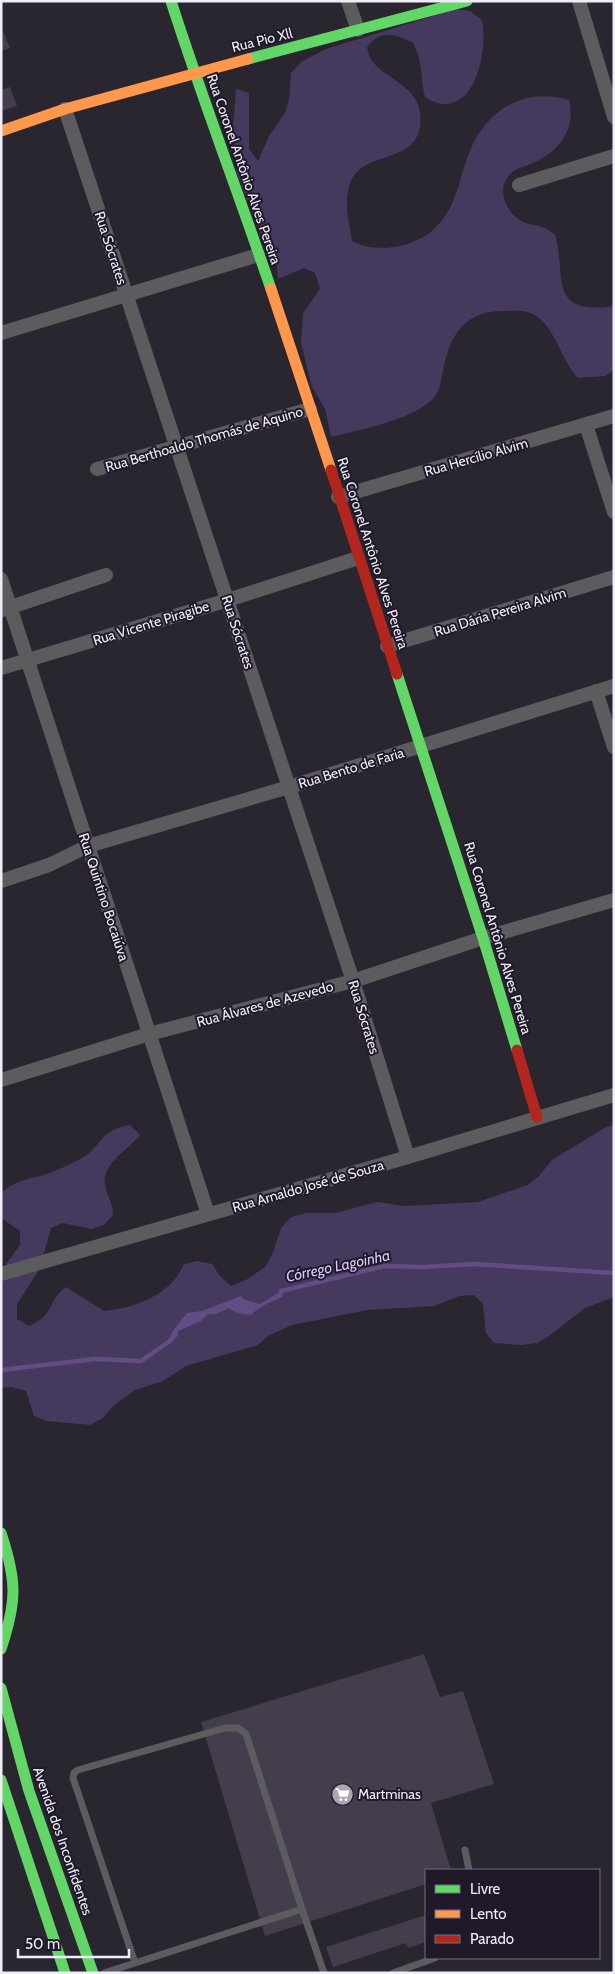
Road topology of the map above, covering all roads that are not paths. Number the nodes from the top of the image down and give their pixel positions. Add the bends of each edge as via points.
1 (171, 1) edge
2 (348, 1) edge
3 (467, 1) edge
4 (579, 1) edge
5 (358, 30) junction
6 (194, 74) junction
7 (65, 108) junction
8 (614, 117) edge
9 (1, 131) edge
10 (614, 156) edge
11 (519, 185) dead end
12 (258, 255) junction
13 (127, 297) junction
14 (2, 332) edge
15 (310, 409) junction
16 (614, 416) edge
17 (586, 425) junction
18 (177, 446) junction
19 (97, 469) dead end
20 (338, 497) junction
21 (614, 512) edge
22 (358, 558) junction
23 (106, 576) dead end
24 (614, 577) edge
25 (1, 579) edge
26 (228, 600) junction
27 (6, 609) edge
28 (387, 646) junction
29 (27, 660) junction
30 (1, 668) edge
31 (614, 686) edge
32 (596, 691) junction
33 (421, 746) junction
34 (614, 747) edge
35 (288, 787) junction
36 (88, 846) junction
37 (2, 877) edge
38 (614, 900) edge
39 (483, 938) junction
40 (353, 981) junction
41 (149, 1034) junction
42 (1, 1080) edge
43 (614, 1094) edge
44 (537, 1117) junction
45 (408, 1157) junction
46 (208, 1214) junction
47 (1, 1274) edge
48 (1, 1533) edge
49 (12, 1618) junction
50 (1, 1628) edge
51 (1, 1649) edge
52 (1, 1688) edge
53 (3, 1785) edge
54 (29, 1791) junction
55 (465, 1850) dead end
56 (469, 1869) edge
57 (302, 1909) junction
58 (432, 1959) edge
59 (135, 1963) junction
60 (65, 1973) edge
61 (93, 1973) edge
62 (104, 1973) edge
63 (324, 1973) edge
64 (393, 1973) edge

1 - 6 street, Rua Coronel Antônio Alves Pereira
2 - 5 street
3 - 5 street, Rua Pio Xll
4 - 8 street
5 - 6 street, Rua Pio Xll
6 - 7 street, Rua Pio Xll
6 - 12 street, Rua Coronel Antônio Alves Pereira via 234,179
7 - 9 street, Rua Pio Xll
7 - 13 street, Rua Sócrates
10 - 11 street
12 - 13 street
12 - 15 street, Rua Coronel Antônio Alves Pereira
13 - 14 street
13 - 18 street, Rua Sócrates
15 - 18 street, Rua Berthoaldo Thomás de Aquino
15 - 20 street, Rua Coronel Antônio Alves Pereira
16 - 17 street, Rua Hercílio Alvim
17 - 20 street, Rua Hercílio Alvim
17 - 21 street
18 - 19 street, Rua Berthoaldo Thomás de Aquino
18 - 26 street, Rua Sócrates
20 - 22 street, Rua Coronel Antônio Alves Pereira
22 - 26 street, Rua Vicente Piragibe
22 - 28 street, Rua Coronel Antônio Alves Pereira
23 - 27 street
24 - 28 street, Rua Dária Pereira Alvim
25 - 27 street, Rua Quintino Bocaiúva
26 - 29 street, Rua Vicente Piragibe
26 - 35 street, Rua Sócrates
27 - 29 street, Rua Quintino Bocaiúva
28 - 33 street, Rua Coronel Antônio Alves Pereira
29 - 30 street, Rua Vicente Piragibe
29 - 36 street, Rua Quintino Bocaiúva
31 - 32 street, Rua Bento de Faria
32 - 33 street, Rua Bento de Faria
32 - 34 street
33 - 35 street, Rua Bento de Faria
33 - 39 street, Rua Coronel Antônio Alves Pereira
35 - 36 street, Rua Bento de Faria
35 - 40 street, Rua Sócrates
36 - 37 street, Rua Bento de Faria via 49,865
36 - 41 street, Rua Quintino Bocaiúva
38 - 39 street, Rua Álvares de Azevedo
39 - 40 street, Rua Álvares de Azevedo
39 - 44 street, Rua Coronel Antônio Alves Pereira
40 - 41 street, Rua Álvares de Azevedo
40 - 45 street, Rua Sócrates
41 - 42 street, Rua Álvares de Azevedo
41 - 46 street, Rua Quintino Bocaiúva
43 - 44 street, Rua Arnaldo José de Souza
44 - 45 street, Rua Arnaldo José de Souza
45 - 46 street, Rua Arnaldo José de Souza
46 - 47 street, Rua Arnaldo José de Souza
48 - 49 street via 12,1564 16,1596
49 - 50 street
49 - 51 street
52 - 54 street, Avenida dos Inconfidentes
53 - 54 street
53 - 60 street
54 - 61 street, Avenida dos Inconfidentes
55 - 56 lane
57 - 59 lane
57 - 59 lane via 246,1734 238,1728 226,1728 78,1770 73,1778
57 - 63 lane
58 - 64 lane
59 - 62 lane

